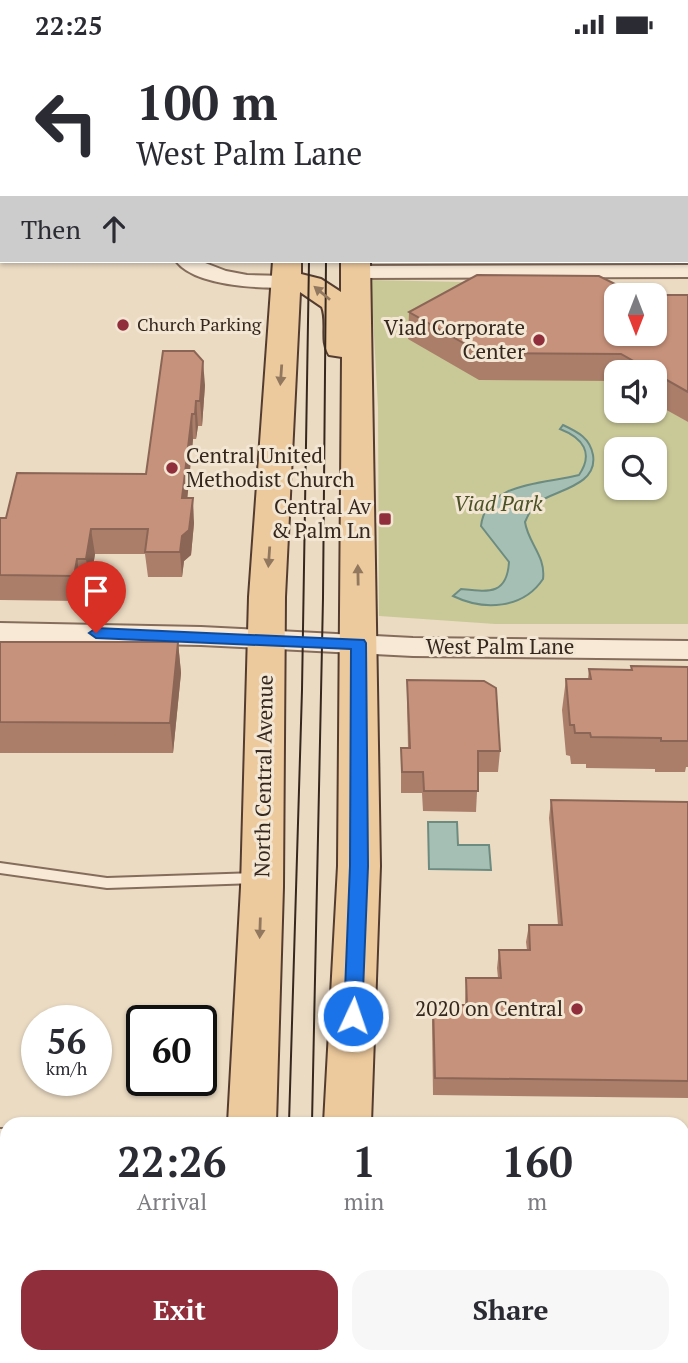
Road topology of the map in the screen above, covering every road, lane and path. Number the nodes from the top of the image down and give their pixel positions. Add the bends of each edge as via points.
1 (189, 263) edge
2 (355, 266) edge
3 (688, 271) edge
4 (287, 272) edge
5 (357, 448) junction
6 (0, 632) edge
7 (267, 639) junction
8 (359, 643) junction
9 (688, 650) edge
10 (0, 867) edge
11 (262, 877) junction
12 (252, 1117) edge
13 (348, 1117) edge

1 - 4 street via 220,276 258,283
2 - 3 street
2 - 5 main road
5 -> 4 main road via 342,415 340,311 326,294
4 -> 7 main road, North Central Avenue
8 -> 5 main road
6 - 7 street, West Palm Lane
7 - 8 street, West Palm Lane
7 - 11 main road, North Central Avenue
8 - 9 street, West Palm Lane
8 - 13 main road via 359,883
10 - 11 lane via 107,883
11 -> 12 main road, North Central Avenue

